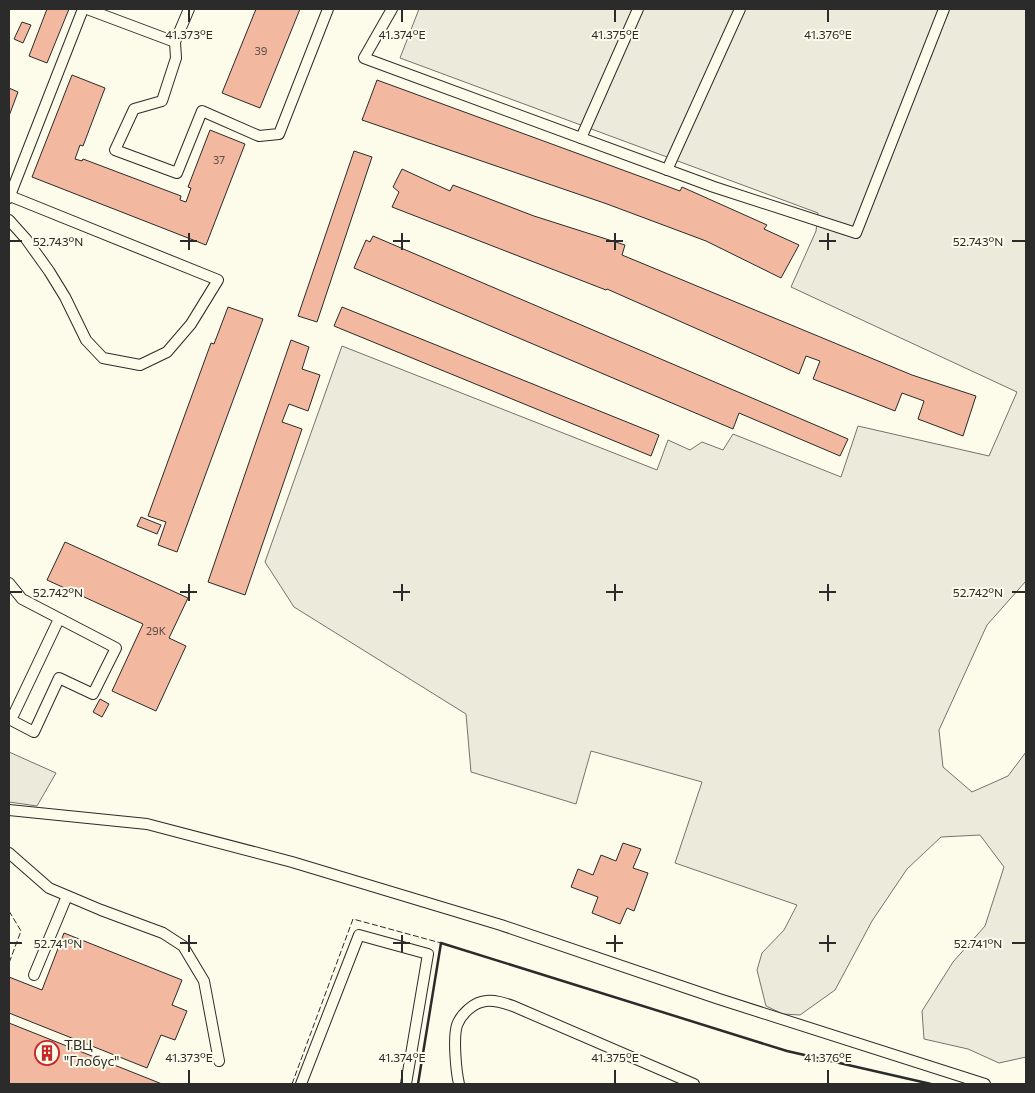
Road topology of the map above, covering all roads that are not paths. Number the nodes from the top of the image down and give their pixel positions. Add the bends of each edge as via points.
1 (85, 9) edge
2 (189, 9) edge
3 (328, 9) edge
4 (392, 9) edge
5 (638, 9) edge
6 (740, 9) edge
7 (944, 9) edge
8 (176, 42) junction
9 (581, 138) junction
10 (667, 170) junction
11 (10, 197) edge
12 (9, 220) edge
13 (9, 583) edge
14 (59, 619) junction
15 (9, 810) edge
16 (9, 853) edge
17 (67, 896) junction
18 (34, 975) dead end
19 (219, 1060) dead end
20 (301, 1084) edge
21 (406, 1084) edge
22 (459, 1084) edge
23 (694, 1084) edge
24 (986, 1084) edge

1 - 8 lane
1 - 11 lane
2 - 8 lane
3 - 8 lane via 279,134 259,136 202,112 177,173 115,150 134,109 162,101 176,58
4 - 9 lane via 364,58
5 - 9 lane
6 - 10 lane
7 - 10 lane via 856,233
9 - 10 lane
11 - 12 lane via 218,280 191,324 166,352 140,365 103,358 86,340 49,271
13 - 14 lane via 22,599
14 - 14 lane via 116,648 93,694 59,678 34,732 11,720
15 - 24 lane via 147,824 292,862 501,925 719,1000
16 - 17 lane via 49,888
17 - 18 lane
17 - 19 lane via 163,934 183,946 204,981
20 - 21 lane via 359,935 428,954
22 - 23 lane via 455,1042 457,1026 466,1012 485,1001 513,1006

